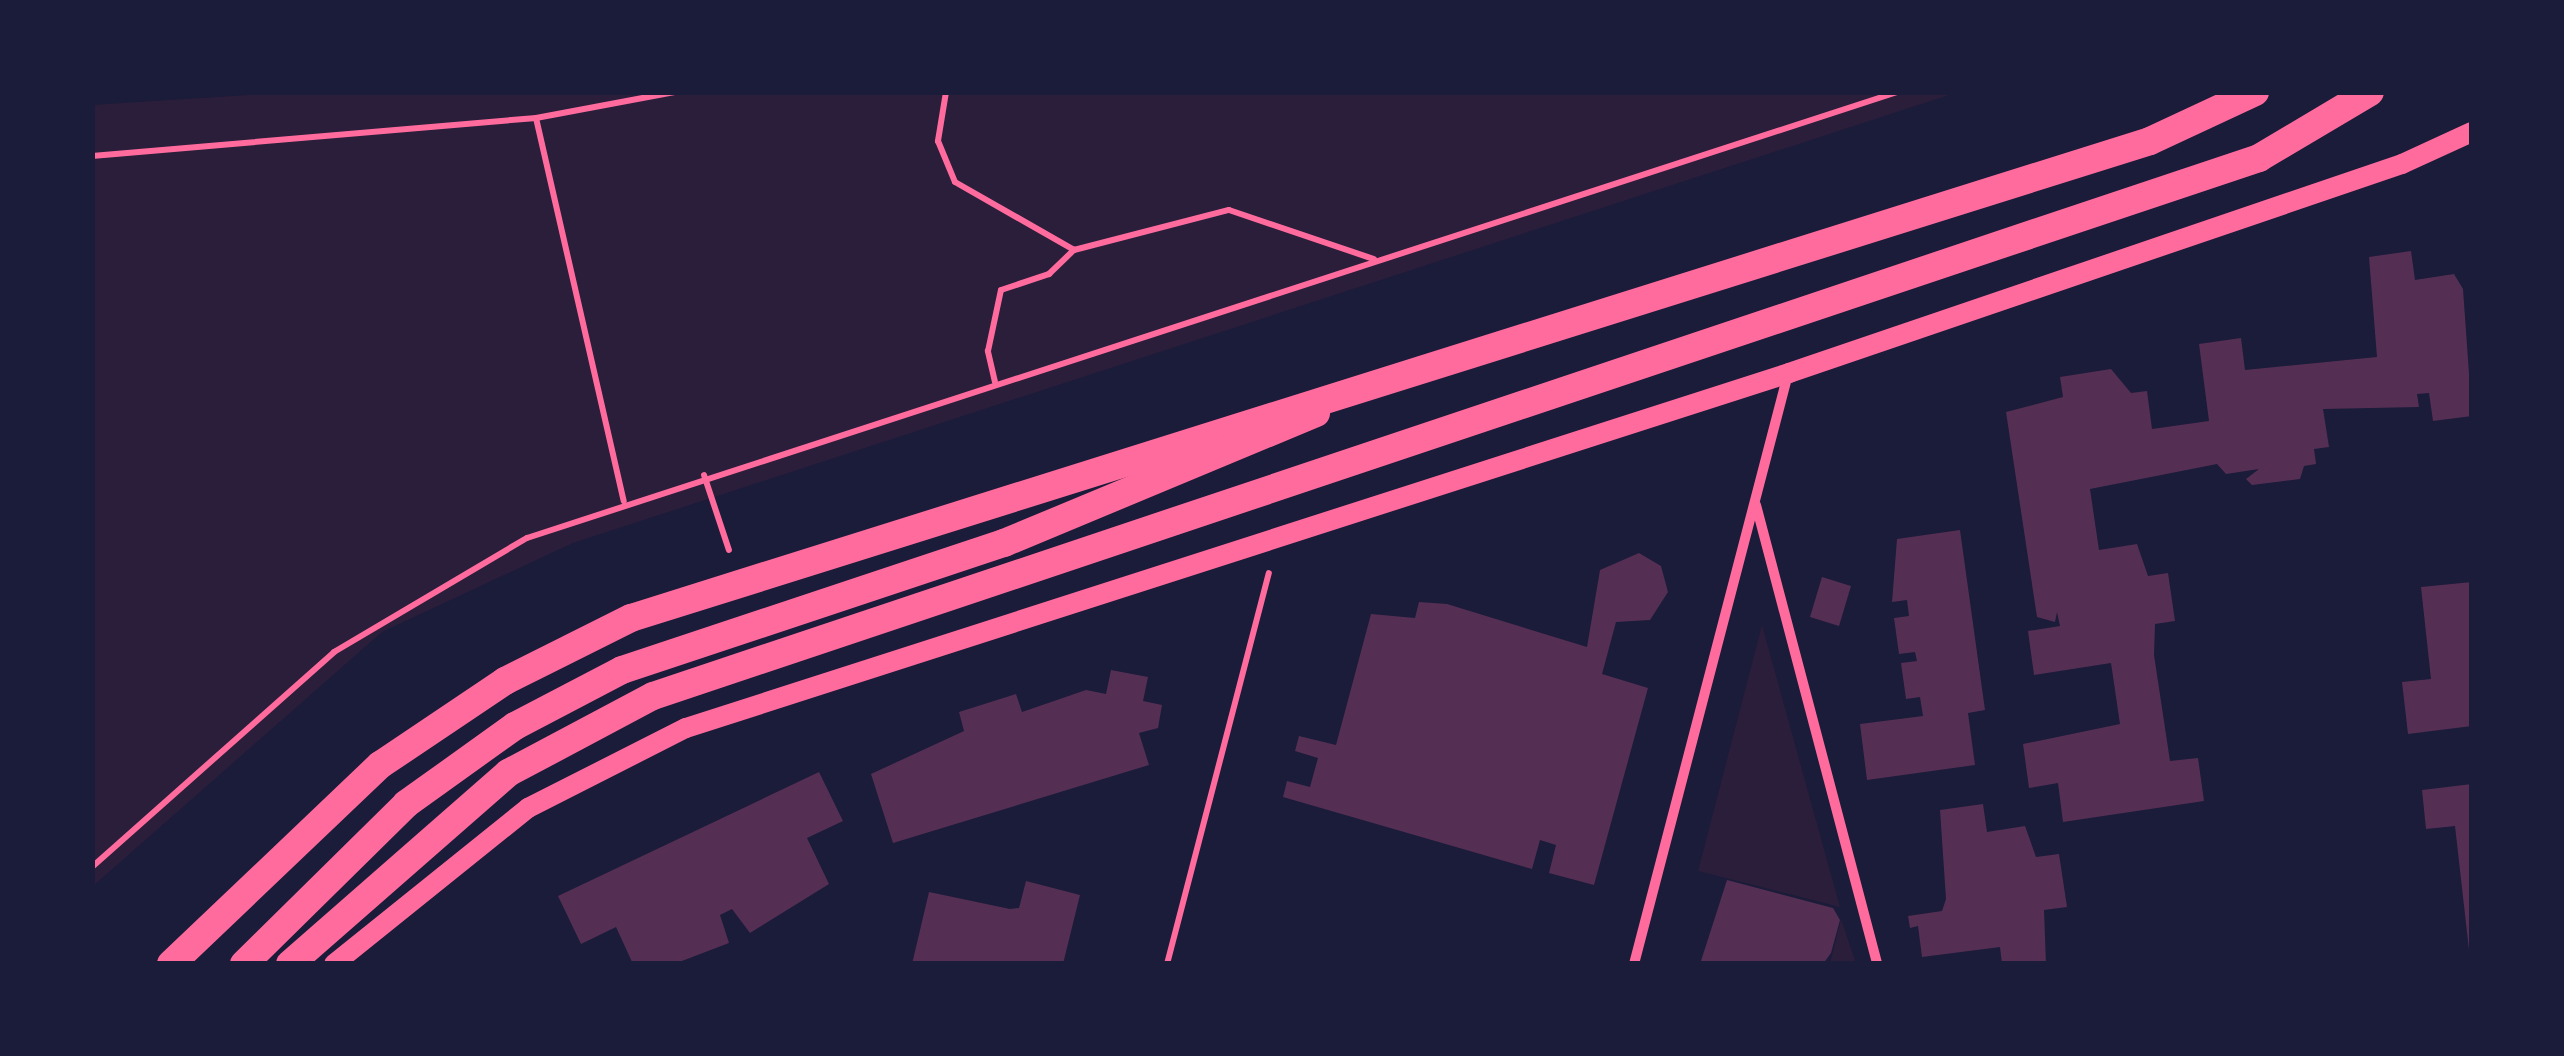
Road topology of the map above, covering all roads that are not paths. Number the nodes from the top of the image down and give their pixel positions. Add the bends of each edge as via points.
1 (2254, 92) edge
2 (2370, 92) edge
3 (2472, 132) edge
4 (1408, 369) junction
5 (1788, 373) junction
6 (1755, 502) junction
7 (170, 964) edge
8 (244, 964) edge
9 (290, 964) edge
10 (334, 964) edge
11 (1634, 964) edge
12 (1878, 964) edge

1 - 4 highway via 2150,141
2 - 9 highway via 2260,158 653,696 508,773
3 - 5 main road
4 - 7 highway via 632,618 438,724 380,765
4 - 8 highway via 1210,465 707,638 514,726 406,804
5 - 6 street
5 - 10 main road via 621,758 455,858
6 - 11 street
6 - 12 street

